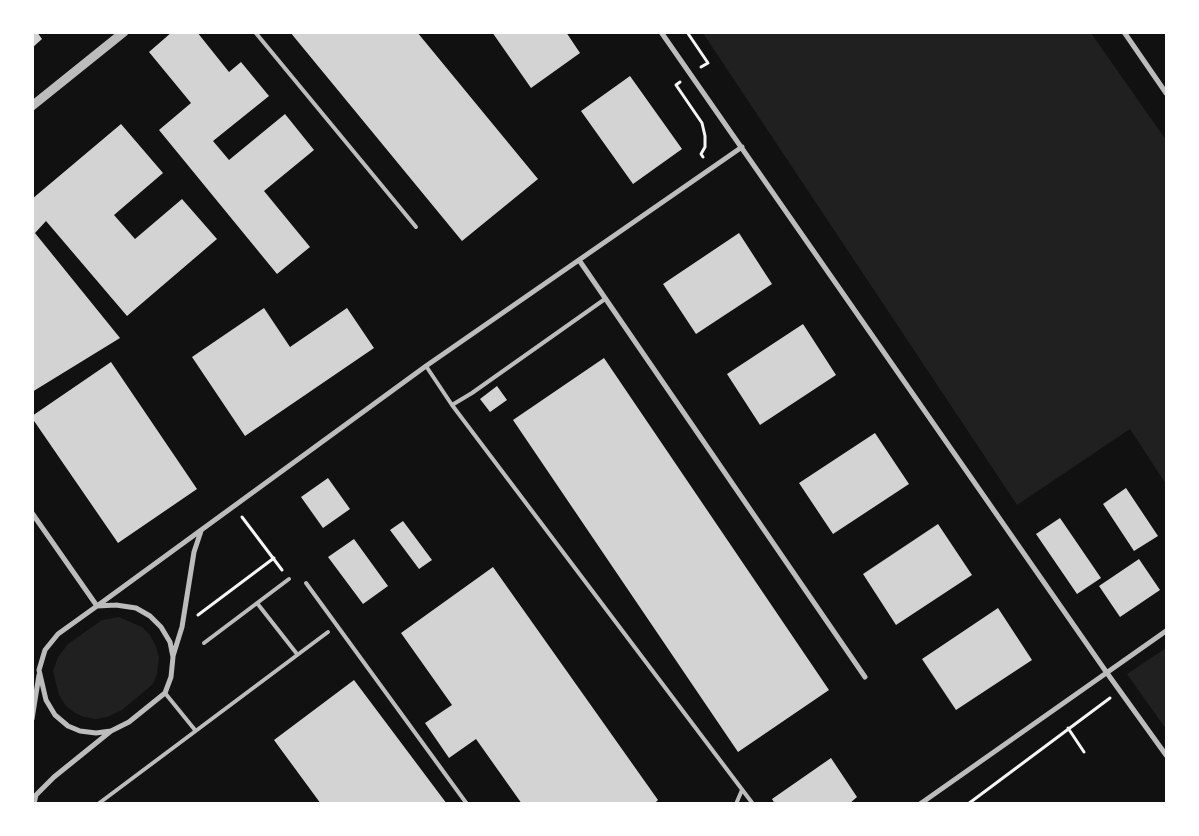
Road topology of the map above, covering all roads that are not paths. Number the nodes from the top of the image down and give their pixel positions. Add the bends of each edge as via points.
1 (124, 32) edge
2 (255, 32) edge
3 (662, 32) edge
4 (1124, 32) edge
5 (1166, 93) edge
6 (32, 106) edge
7 (742, 147) junction
8 (416, 227) dead end
9 (579, 260) junction
10 (605, 299) junction
11 (426, 366) junction
12 (452, 405) junction
13 (32, 513) edge
14 (201, 531) junction
15 (289, 580) dead end
16 (306, 583) dead end
17 (258, 603) junction
18 (97, 606) junction
19 (1166, 631) edge
20 (328, 632) dead end
21 (204, 642) dead end
22 (296, 654) junction
23 (173, 657) junction
24 (39, 670) junction
25 (1107, 673) junction
26 (864, 677) dead end
27 (165, 693) junction
28 (32, 719) edge
29 (195, 730) junction
30 (111, 731) junction
31 (1166, 755) edge
32 (742, 790) junction
33 (34, 804) edge
34 (98, 804) edge
35 (467, 804) edge
36 (736, 804) edge
37 (753, 804) edge
38 (920, 804) edge

1 - 6 street
2 - 8 lane
3 - 7 street
4 - 5 street
7 - 9 street
7 - 25 street
9 - 10 street
9 - 11 street
10 - 12 lane
10 - 26 street
11 - 12 lane
11 - 14 street
12 - 32 lane
13 - 18 street
14 - 18 street
14 - 23 street
15 - 17 lane
16 - 35 lane
17 - 21 lane
17 - 22 lane
18 - 23 street via 136,608 150,616 170,642
18 - 24 street via 58,634 45,650
19 - 25 street
20 - 22 lane
22 - 29 lane
23 - 27 street
24 - 28 street
24 - 30 street via 46,700 55,716 80,731
25 - 31 street
25 - 38 street
27 - 29 lane
27 - 30 street via 129,722
29 - 34 lane
30 - 33 street via 54,776 36,796
32 - 36 lane
32 - 37 lane

